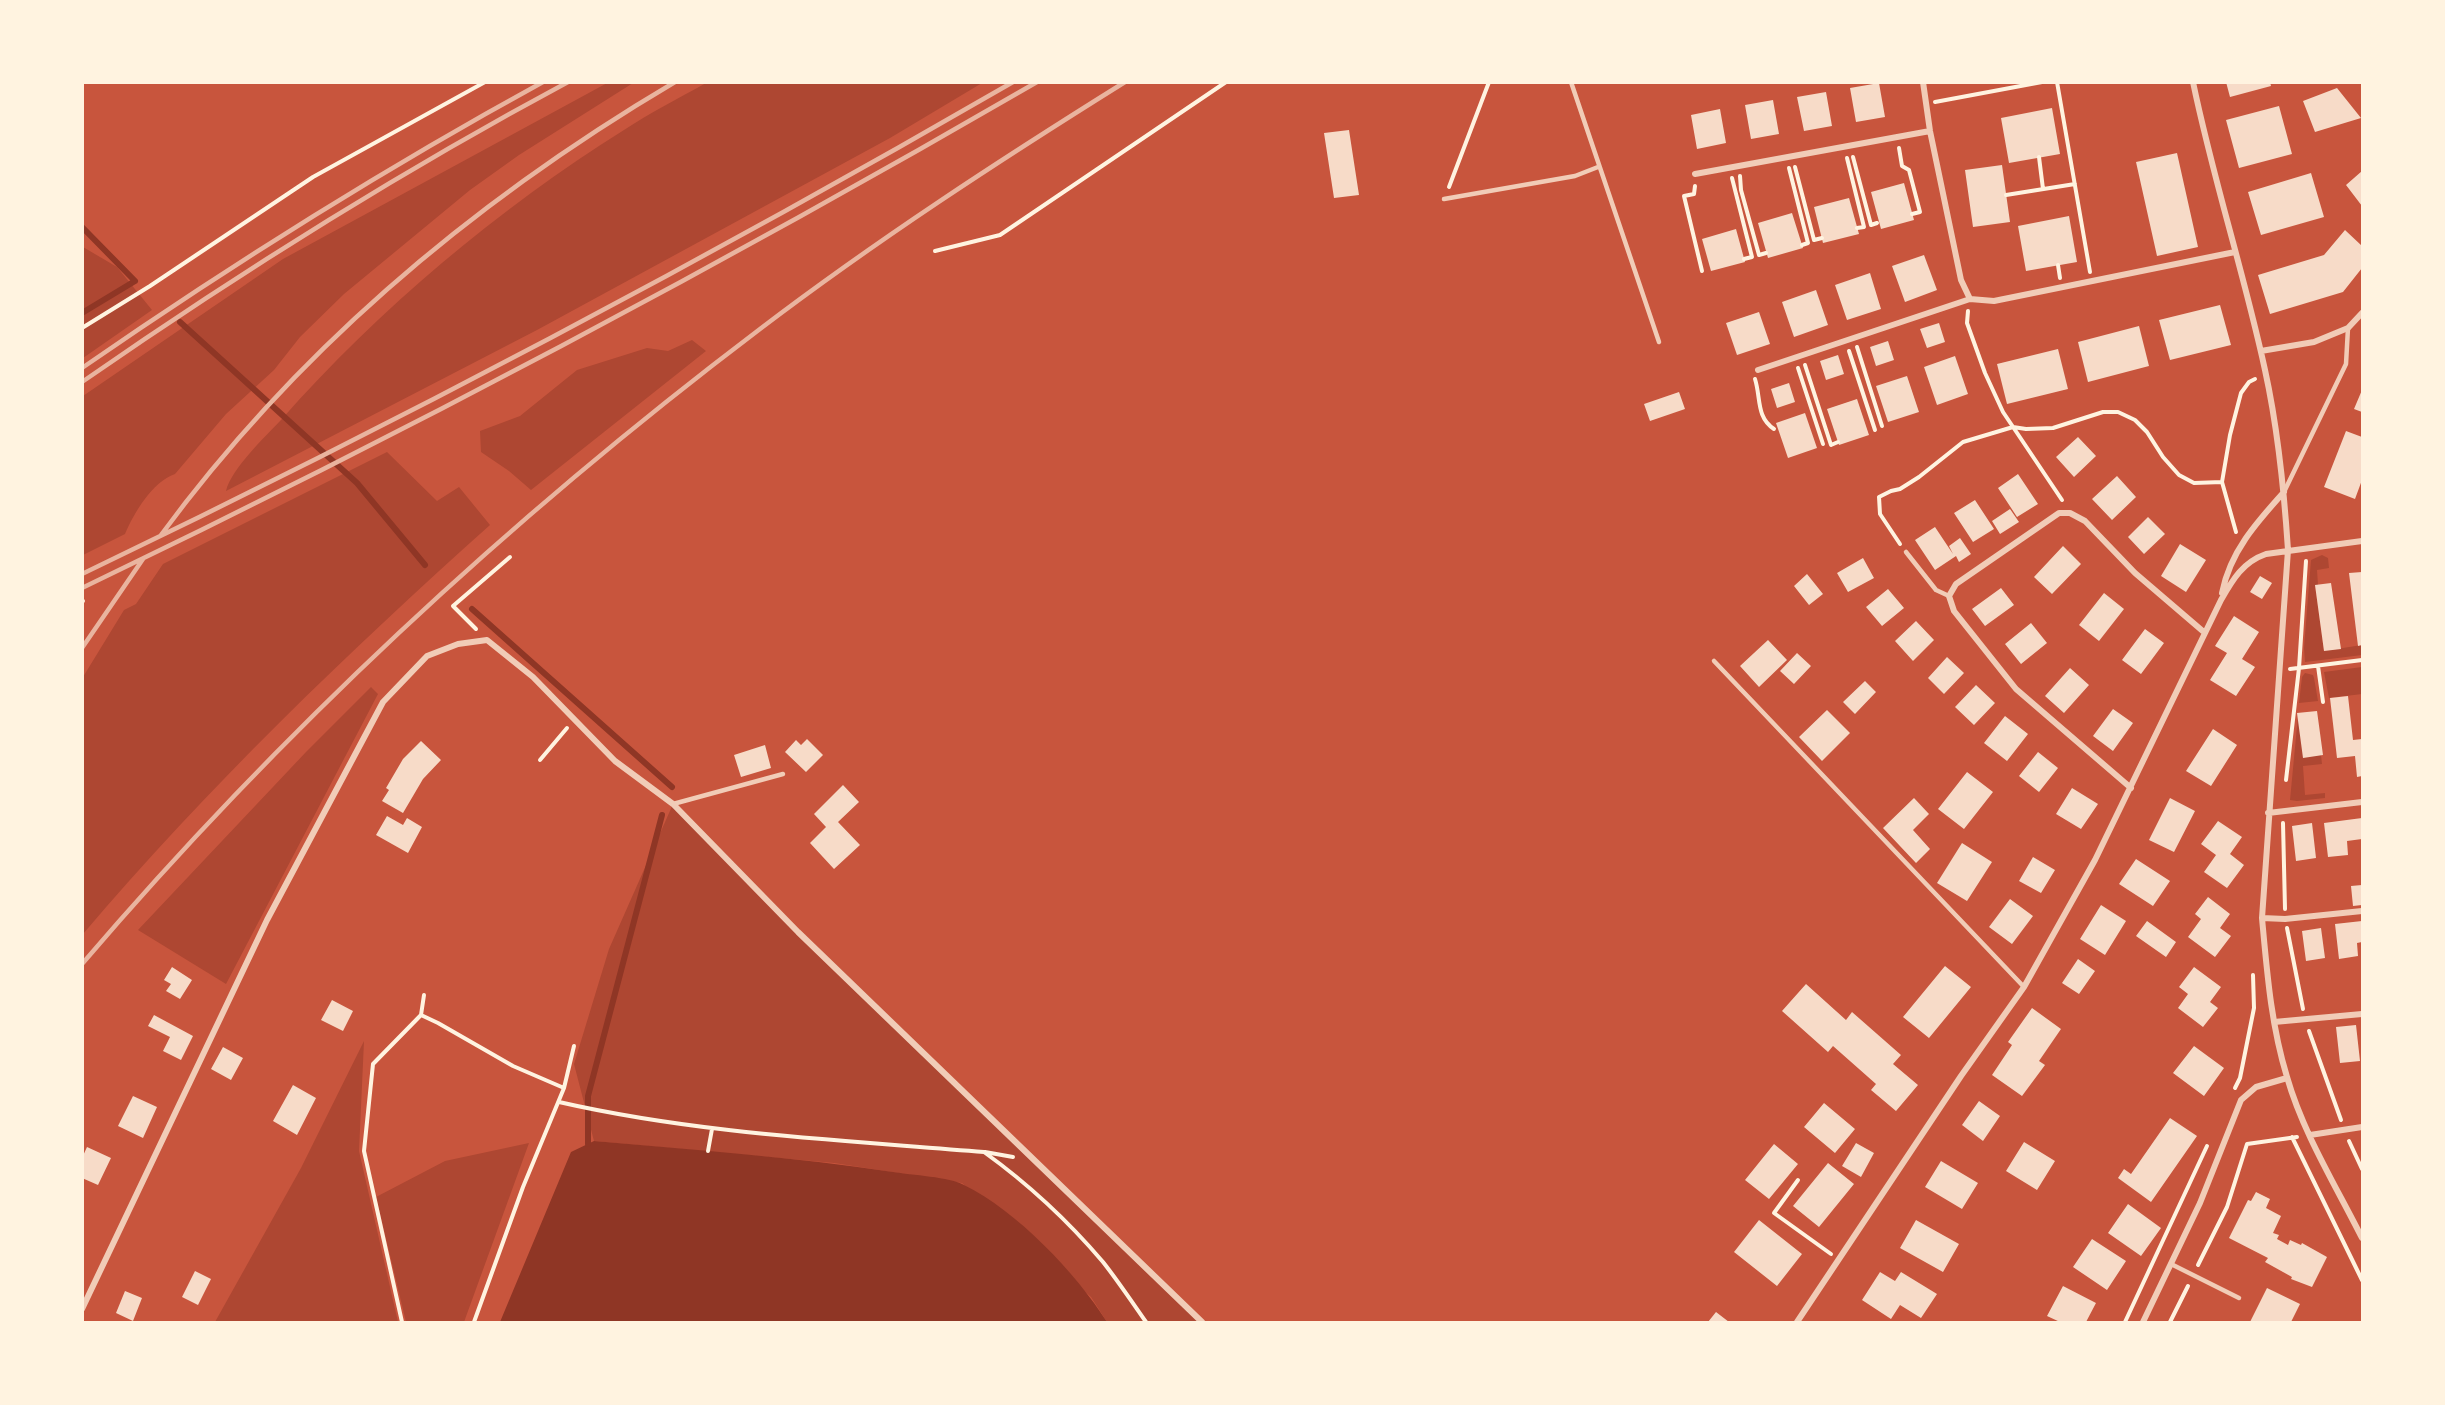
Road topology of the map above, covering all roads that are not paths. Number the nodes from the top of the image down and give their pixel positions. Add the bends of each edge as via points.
1 (1571, 82) edge
2 (1923, 82) edge
3 (2193, 82) edge
4 (1930, 131) junction
5 (1598, 167) junction
6 (1695, 174) road end
7 (1444, 199) road end
8 (2235, 252) junction
9 (1970, 299) junction
10 (2362, 313) edge
11 (2348, 328) junction
12 (1659, 342) dead end
13 (2261, 351) junction
14 (1758, 370) road end
15 (2284, 492) junction
16 (2362, 541) edge
17 (2288, 550) junction
18 (1906, 552) road end
19 (1949, 596) junction
20 (2221, 600) junction
21 (2205, 633) junction
22 (1714, 661) dead end
23 (783, 774) dead end
24 (2131, 788) junction
25 (2362, 802) edge
26 (674, 804) junction
27 (2268, 813) junction
28 (2362, 911) edge
29 (2262, 918) junction
30 (2024, 987) junction
31 (2362, 1014) edge
32 (2274, 1022) junction
33 (2287, 1078) junction
34 (2362, 1127) edge
35 (2310, 1135) junction
36 (2362, 1238) edge
37 (2170, 1264) junction
38 (2239, 1298) dead end
39 (82, 1309) edge
40 (1202, 1323) edge
41 (1797, 1323) edge
42 (2143, 1323) edge

1 - 5 lane
2 - 4 street
3 - 8 street via 2207,152
4 - 6 street
4 - 9 street via 1961,280
5 - 7 lane via 1575,176
5 - 12 lane
8 - 9 street via 1995,301
8 - 13 street
9 - 14 street
10 - 11 street
11 - 13 street via 2314,342
11 - 15 lane via 2346,364
13 - 15 street via 2275,418
15 - 17 street
15 - 20 street via 2243,542 2226,574
16 - 17 street
17 - 20 street via 2255,558 2239,570
17 - 27 street
18 - 19 lane via 1936,590
19 - 21 street via 1956,584 2059,513 2070,513 2085,521 2135,573
19 - 24 street via 1954,611 2016,689
20 - 21 street
21 - 24 street
22 - 30 lane
23 - 26 lane
24 - 30 street
25 - 27 street
26 - 39 street via 615,761 533,676 487,640 458,644 427,656 383,702 267,920
26 - 40 street via 798,932
27 - 29 street
28 - 29 street
29 - 32 street
30 - 41 street
31 - 32 street
32 - 33 street
33 - 35 street
33 - 37 street via 2256,1087 2241,1100 2200,1203
34 - 35 street
35 - 36 street
37 - 38 lane
37 - 42 street

